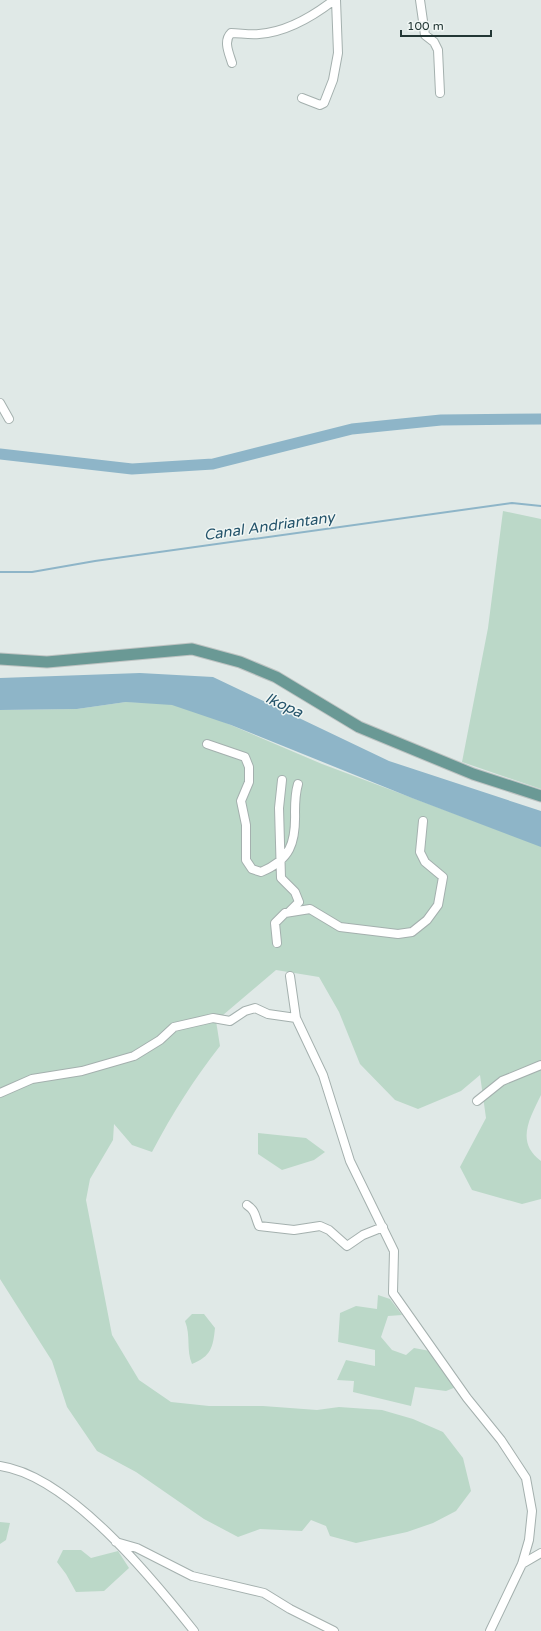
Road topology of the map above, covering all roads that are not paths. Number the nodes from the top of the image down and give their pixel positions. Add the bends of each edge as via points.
1 (335, 0) edge
2 (420, 0) edge
3 (232, 63) dead end
4 (440, 93) dead end
5 (302, 98) dead end
6 (0, 403) edge
7 (8, 419) dead end
8 (0, 660) edge
9 (206, 744) dead end
10 (282, 780) dead end
11 (298, 784) dead end
12 (541, 796) edge
13 (423, 822) dead end
14 (281, 860) junction
15 (289, 912) junction
16 (277, 943) dead end
17 (290, 976) dead end
18 (296, 1018) junction
19 (541, 1065) edge
20 (0, 1093) edge
21 (477, 1101) dead end
22 (247, 1205) dead end
23 (383, 1227) junction
24 (0, 1466) edge
25 (116, 1542) junction
26 (541, 1553) edge
27 (522, 1564) junction
28 (194, 1631) edge
29 (334, 1631) edge
30 (490, 1631) edge

1 - 3 street via 283,30 258,34 231,33 226,43
1 - 5 street via 338,53 333,80 324,103 320,105
2 - 4 street via 426,35 438,50
6 - 7 street
8 - 12 main road via 46,662 192,649 240,662 276,677 359,727 473,774
9 - 14 street via 245,757 249,767 249,782 241,802 246,825 246,860 252,869 261,872 276,866
10 - 14 street via 279,808
11 - 14 street via 294,840
13 - 15 street via 420,852 425,862 443,877 438,905 427,920 412,932 398,934 340,928 310,909
14 - 15 street via 281,878 295,892 299,902
15 - 16 street via 275,923
17 - 18 street
18 - 20 street via 268,1014 256,1008 245,1011 230,1021 213,1018 174,1027 160,1040 134,1056 82,1071 32,1079
18 - 23 street via 323,1075 350,1161
19 - 21 street via 502,1081
22 - 23 street via 258,1217 258,1226 294,1230 320,1226 329,1230 347,1246 363,1235
23 - 27 street via 394,1251 393,1293 526,1478 532,1511 529,1540
24 - 25 street via 13,1468 40,1479 60,1492
25 - 28 street via 168,1598
25 - 29 street via 138,1548 192,1576 264,1593
26 - 27 street
27 - 30 street

